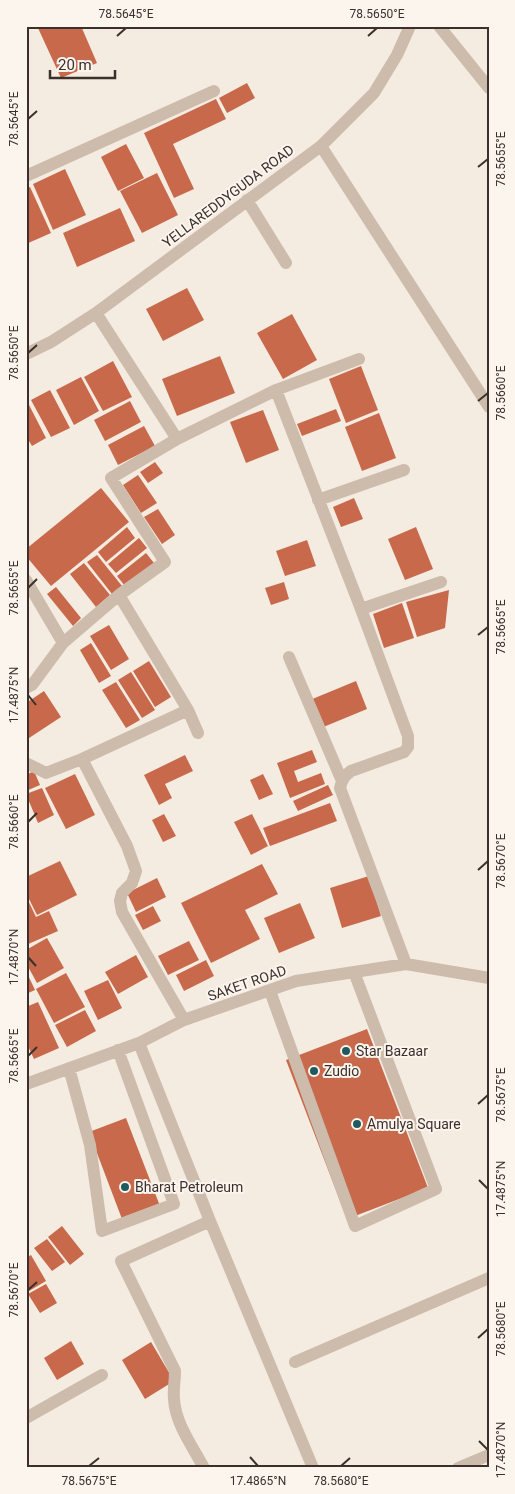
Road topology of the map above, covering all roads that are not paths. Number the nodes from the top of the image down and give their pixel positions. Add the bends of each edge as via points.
1 (410, 26) edge
2 (439, 26) edge
3 (489, 88) edge
4 (214, 90) dead end
5 (321, 146) junction
6 (26, 176) edge
7 (247, 200) junction
8 (286, 263) dead end
9 (96, 313) junction
10 (26, 354) edge
11 (360, 358) dead end
12 (276, 390) junction
13 (489, 407) edge
14 (176, 439) junction
15 (404, 470) dead end
16 (318, 500) junction
17 (26, 580) edge
18 (441, 582) dead end
19 (119, 595) junction
20 (361, 610) junction
21 (63, 642) junction
22 (289, 657) dead end
23 (26, 688) edge
24 (188, 710) junction
25 (198, 733) dead end
26 (82, 759) junction
27 (26, 763) edge
28 (342, 781) junction
29 (406, 964) junction
30 (354, 972) junction
31 (489, 978) edge
32 (270, 990) junction
33 (184, 1020) junction
34 (139, 1043) junction
35 (118, 1050) junction
36 (69, 1068) junction
37 (26, 1084) edge
38 (210, 1221) junction
39 (489, 1278) edge
40 (295, 1362) dead end
41 (102, 1375) dead end
42 (26, 1418) edge
43 (489, 1455) edge
44 (204, 1468) edge
45 (313, 1468) edge
46 (458, 1468) edge

1 - 5 street, YELLAREDDYGUDA ROAD via 374,93
2 - 3 street
4 - 6 street
5 - 7 street, YELLAREDDYGUDA ROAD
5 - 13 street
7 - 8 street
7 - 9 street, YELLAREDDYGUDA ROAD
9 - 10 street, YELLAREDDYGUDA ROAD
9 - 14 street
11 - 12 street
12 - 14 street
12 - 16 street
14 - 19 street via 111,478 165,562
15 - 16 street
16 - 20 street
17 - 21 street
18 - 20 street
19 - 21 street
19 - 24 street
20 - 28 street via 409,742 404,752 351,771
21 - 23 street via 32,685
22 - 28 street
24 - 25 street
24 - 26 street
26 - 27 street via 46,772
26 - 33 street via 127,846 136,871 132,883 122,893 122,912
28 - 29 street via 340,788
29 - 30 street, SAKET ROAD
29 - 31 street, SAKET ROAD
30 - 32 street, SAKET ROAD
30 - 32 street via 436,1189 355,1226
32 - 33 street, SAKET ROAD
33 - 34 street, SAKET ROAD
34 - 35 street, SAKET ROAD
34 - 38 street
35 - 36 street, SAKET ROAD
35 - 36 street via 174,1204 102,1231 90,1145
36 - 37 street, SAKET ROAD
38 - 44 street via 121,1262 174,1371 177,1417
38 - 45 street
39 - 40 street
41 - 42 street
43 - 46 street

